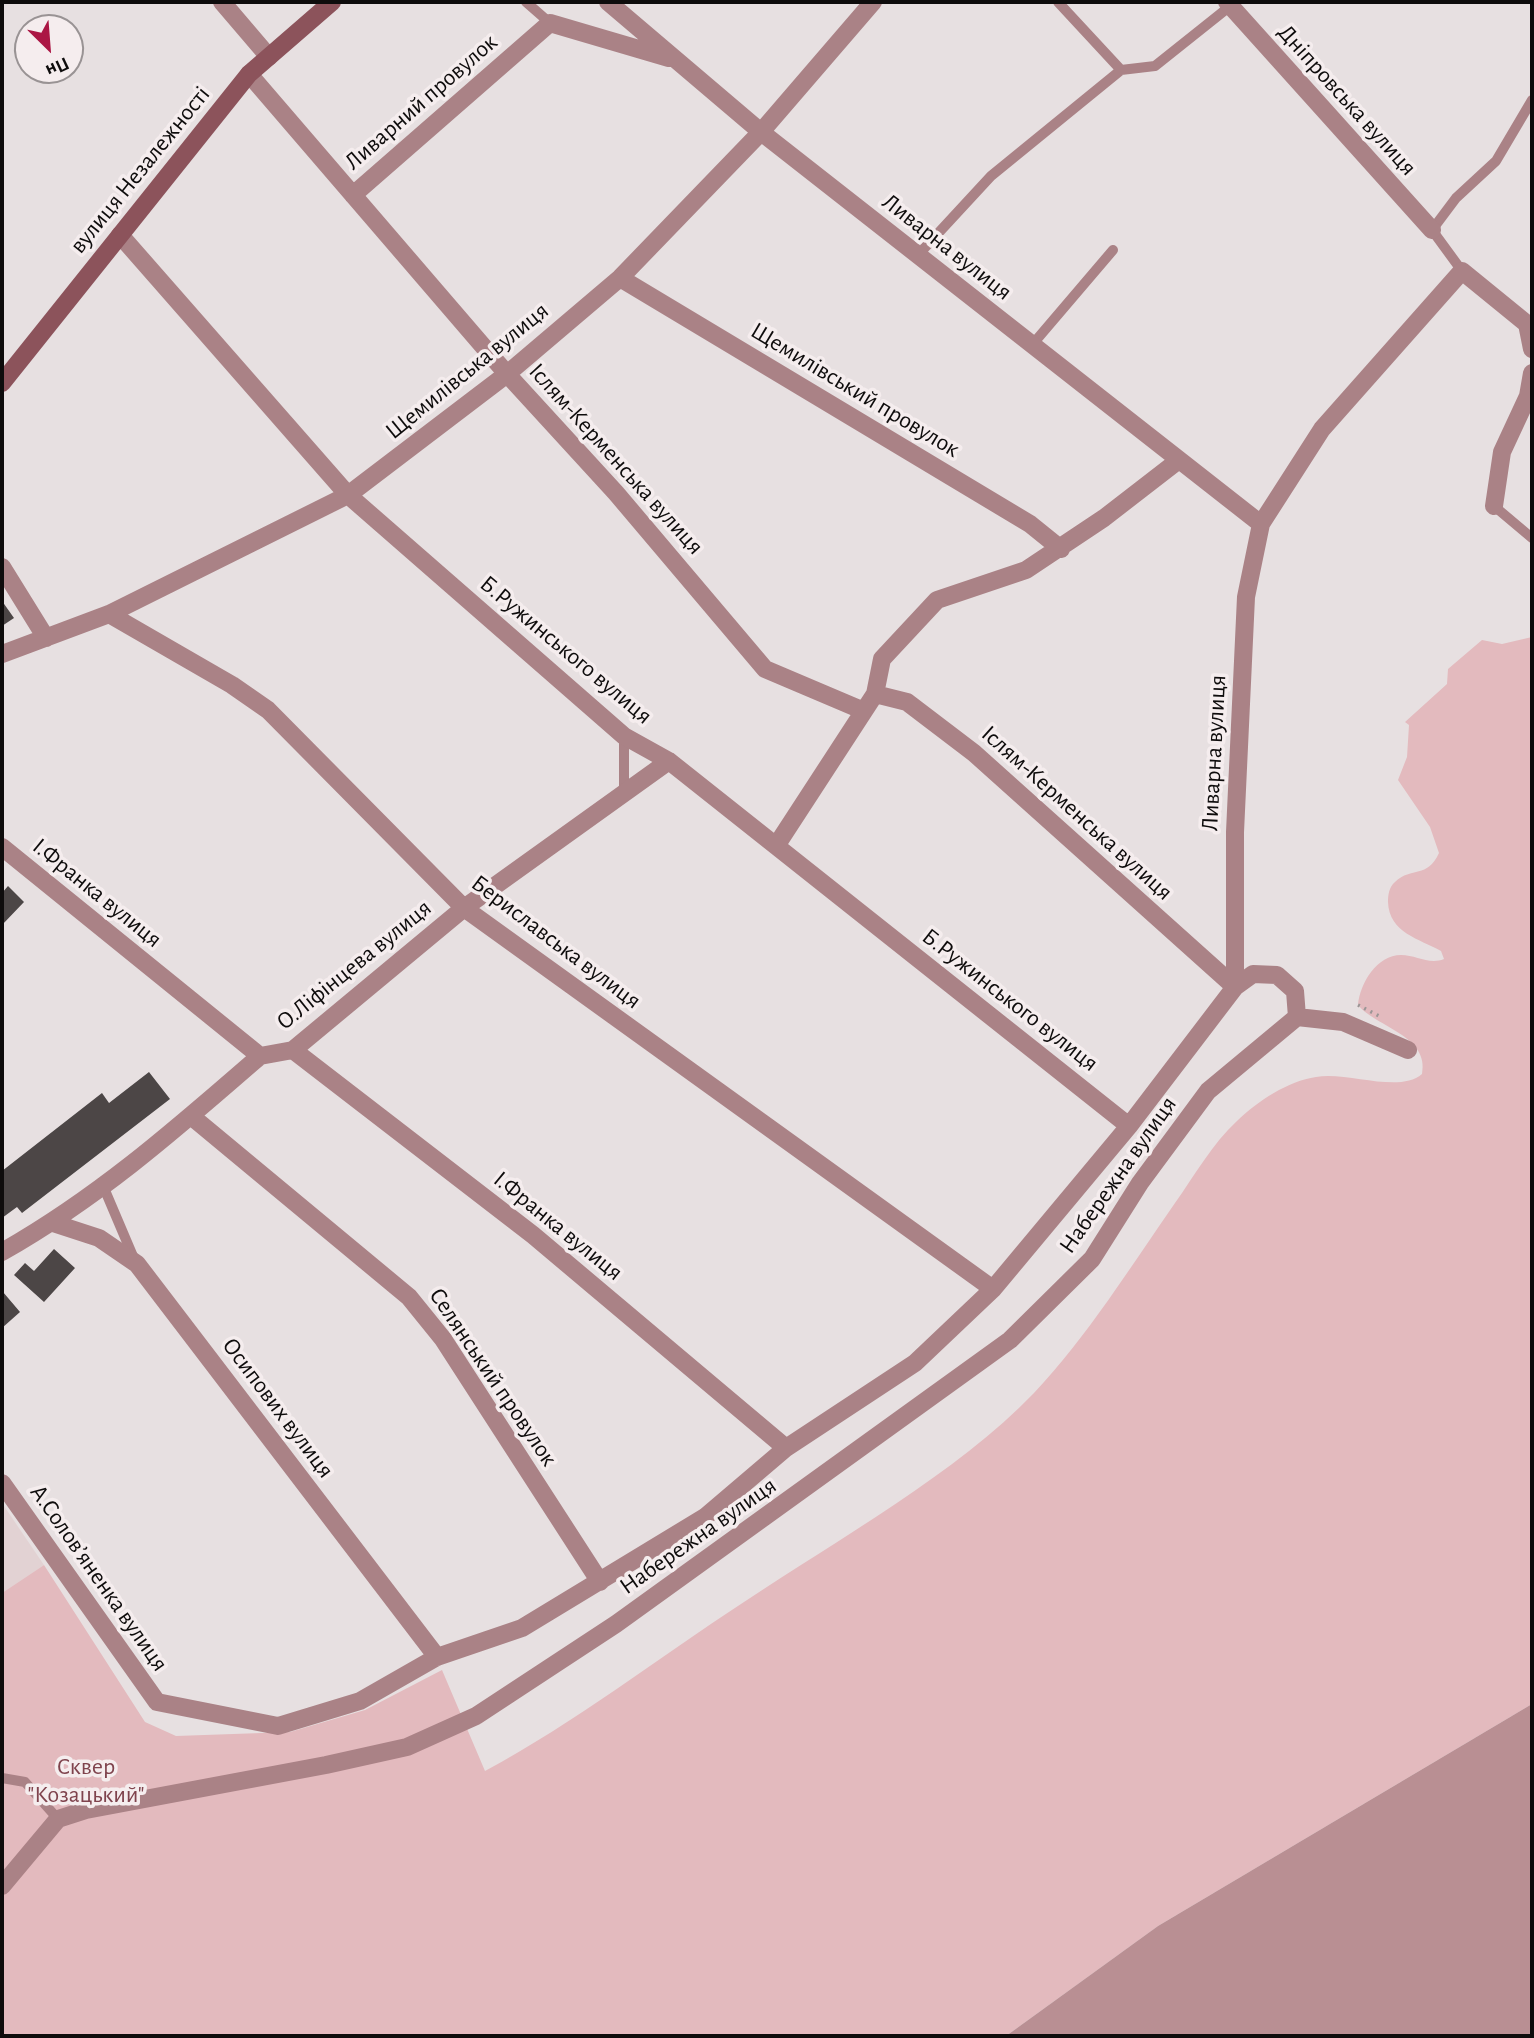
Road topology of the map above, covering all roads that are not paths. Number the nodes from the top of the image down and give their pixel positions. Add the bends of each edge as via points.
1 (222, 2) edge
2 (332, 2) edge
3 (526, 2) edge
4 (608, 2) edge
5 (873, 2) edge
6 (1058, 2) edge
7 (1228, 4) edge
8 (550, 23) junction
9 (269, 57) junction
10 (677, 60) junction
11 (1121, 70) junction
12 (249, 74) junction
13 (1532, 100) edge
14 (761, 132) junction
15 (353, 195) junction
16 (1432, 230) junction
17 (120, 234) junction
18 (1113, 250) dead end
19 (918, 255) junction
20 (1462, 271) junction
21 (620, 278) junction
22 (1530, 324) edge
23 (1032, 345) junction
24 (1532, 349) edge
25 (1532, 373) edge
26 (507, 374) junction
27 (2, 383) edge
28 (1179, 460) junction
29 (348, 495) junction
30 (1494, 506) joint
31 (1261, 524) junction
32 (1532, 538) edge
33 (1060, 549) junction
34 (2, 567) edge
35 (109, 614) junction
36 (46, 638) junction
37 (2, 654) edge
38 (875, 694) junction
39 (864, 711) junction
40 (624, 736) junction
41 (669, 761) junction
42 (624, 794) junction
43 (776, 846) junction
44 (2, 847) edge
45 (464, 908) junction
46 (1236, 987) junction
47 (1297, 1017) junction
48 (293, 1050) junction
49 (1408, 1050) dead end
50 (260, 1056) junction
51 (191, 1116) junction
52 (1129, 1126) junction
53 (104, 1188) junction
54 (53, 1223) junction
55 (2, 1252) edge
56 (136, 1264) junction
57 (993, 1289) junction
58 (786, 1448) junction
59 (2, 1483) edge
60 (600, 1581) junction
61 (437, 1657) junction
62 (2, 1778) edge
63 (58, 1819) junction
64 (2, 1886) edge

1 - 9 street
2 - 9 street, вулиця Незалежності
3 - 8 lane
4 - 10 street, Ливарна вулиця
5 - 14 street, Щемилівська вулиця
6 - 11 lane
7 - 11 lane via 1155,66
7 - 16 street, Дніпровська вулиця
8 - 10 street
8 - 15 street, Ливарний провулок
9 - 12 street, вулиця Незалежності
10 - 14 street, Ливарна вулиця
11 - 19 lane via 991,176
12 - 15 street, Іслям-Керменська вулиця
12 - 17 street, вулиця Незалежності
13 - 16 lane via 1496,162 1456,198
14 - 19 street, Ливарна вулиця
14 - 21 street, Щемилівська вулиця
15 - 26 street, Іслям-Керменська вулиця
16 - 20 lane
17 - 27 street, вулиця Незалежності
17 - 29 street, Б.Ружинського вулиця
18 - 23 lane
19 - 23 street, Ливарна вулиця
20 - 22 street
20 - 31 street, Ливарна вулиця via 1322,429
21 - 26 street, Щемилівська вулиця
21 - 33 street, Щемилівський провулок via 1007,509
22 - 24 street
23 - 28 street, Ливарна вулиця
25 - 30 street via 1528,396 1502,452
26 - 29 street, Щемилівська вулиця
26 - 39 street, Іслям-Керменська вулиця via 617,493 765,669
28 - 31 street, Ливарна вулиця
28 - 33 street
29 - 35 street, Щемилівська вулиця
29 - 40 street, Б.Ружинського вулиця
30 - 32 lane
31 - 46 street, Ливарна вулиця via 1246,597 1235,832
33 - 38 street via 1026,570 937,600 882,659
34 - 36 street
35 - 36 street, Щемилівська вулиця
35 - 45 street, Бериславська вулиця via 268,710
36 - 37 street, Щемилівська вулиця
38 - 39 street
38 - 46 street, Іслям-Керменська вулиця via 907,702 974,753
39 - 43 street
40 - 41 street, Б.Ружинського вулиця
40 - 42 lane
41 - 42 street, О.Ліфінцева вулиця
41 - 43 street, Б.Ружинського вулиця
42 - 45 street, О.Ліфінцева вулиця
43 - 52 street, Б.Ружинського вулиця
44 - 50 street, І.Франка вулиця
45 - 48 street, О.Ліфінцева вулиця
45 - 57 street, Бериславська вулиця
46 - 47 street via 1253,974 1277,975 1295,991
46 - 52 street
47 - 49 street via 1343,1022
47 - 63 street, Набережна вулиця via 1208,1091 1140,1183 1092,1259 1010,1340 639,1608 476,1716 407,1746
48 - 50 street, О.Ліфінцева вулиця
48 - 58 street, І.Франка вулиця via 533,1235
50 - 51 street, О.Ліфінцева вулиця
51 - 53 street, О.Ліфінцева вулиця
51 - 60 street, Селянський провулок via 409,1297 443,1339
52 - 57 street
53 - 54 street, О.Ліфінцева вулиця
53 - 56 lane
54 - 55 street, О.Ліфінцева вулиця
54 - 56 street, Осипових вулиця via 99,1238
56 - 61 street, Осипових вулиця
57 - 58 street via 915,1363
58 - 60 street via 705,1517
59 - 61 street, А.Солов’яненка вулиця via 158,1702 278,1726 360,1701
60 - 61 street via 522,1628
62 - 63 lane via 25,1782
63 - 64 street

